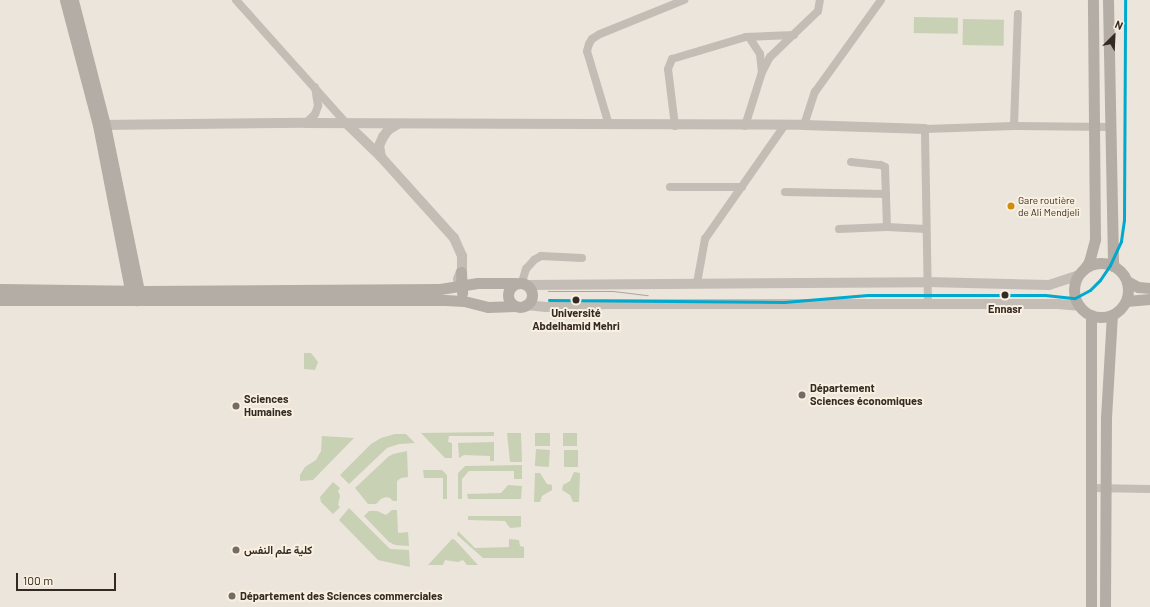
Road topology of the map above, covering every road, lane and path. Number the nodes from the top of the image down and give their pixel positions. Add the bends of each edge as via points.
1 (65, 0) edge
2 (73, 0) edge
3 (236, 0) edge
4 (684, 0) edge
5 (820, 0) edge
6 (881, 0) edge
7 (1093, 0) edge
8 (1108, 0) edge
9 (1018, 14) dead end
10 (794, 35) junction
11 (748, 37) junction
12 (762, 72) junction
13 (315, 86) junction
14 (306, 123) junction
15 (347, 124) junction
16 (398, 124) junction
17 (102, 125) junction
18 (609, 125) junction
19 (804, 125) junction
20 (675, 126) junction
21 (745, 126) junction
22 (784, 126) junction
23 (1014, 126) junction
24 (1095, 126) junction
25 (1110, 126) junction
26 (926, 129) junction
27 (381, 157) junction
28 (851, 162) dead end
29 (670, 187) dead end
30 (742, 187) junction
31 (785, 192) dead end
32 (886, 194) junction
33 (887, 227) junction
34 (839, 228) dead end
35 (926, 229) junction
36 (582, 258) dead end
37 (1113, 266) junction
38 (462, 271) junction
39 (1082, 272) junction
40 (1127, 281) junction
41 (927, 282) junction
42 (521, 283) junction
43 (697, 283) junction
44 (472, 284) junction
45 (461, 287) junction
46 (1150, 288) edge
47 (0, 289) edge
48 (450, 289) junction
49 (135, 294) junction
50 (1150, 299) edge
51 (0, 300) edge
52 (464, 301) junction
53 (1126, 301) junction
54 (928, 305) junction
55 (515, 306) junction
56 (526, 306) junction
57 (1079, 306) junction
58 (1091, 315) junction
59 (1112, 315) junction
60 (1090, 418) junction
61 (1106, 418) junction
62 (1090, 488) junction
63 (1105, 489) junction
64 (1150, 489) edge
65 (1091, 607) edge
66 (1105, 607) edge

1 - 17 main road
2 - 17 main road
3 - 13 street
4 - 18 street via 592,39 587,50
5 - 10 street via 818,11
6 - 19 street via 815,92
7 - 24 main road
8 - 25 main road
9 - 23 street
10 - 11 street
10 - 12 street via 770,57
11 - 12 street via 760,54
11 - 20 street via 672,59 668,69
12 - 21 street
13 - 14 street via 318,106
13 - 15 street
14 - 15 street
14 - 17 street
15 - 16 street
15 - 27 street
16 - 18 street
16 - 27 street via 388,130 383,137 379,146
17 - 49 main road
18 - 20 street
19 - 22 street
19 - 26 street
20 - 21 street
21 - 22 street
22 - 30 street
23 - 24 street
23 - 26 street
24 - 25 street
24 - 39 main road via 1094,246 1089,262
25 - 37 main road
26 - 35 street
27 - 38 street via 454,238 461,250
28 - 32 street via 883,165 886,169
29 - 30 street
30 - 43 street via 705,239
31 - 32 street
32 - 33 street
33 - 34 street
33 - 35 street
35 - 41 street
36 - 42 street via 541,256 526,269
37 - 39 main road via 1098,263
37 - 40 main road via 1122,272
38 - 44 street
38 - 45 main road
38 - 48 street
39 - 41 street via 1049,285
39 - 57 main road via 1074,292
40 - 46 main road via 1138,287
40 - 53 main road
41 - 43 street
41 - 54 street
42 - 43 street
42 - 44 main road
42 - 55 main road via 509,288 508,296
42 - 56 main road via 533,294
44 - 45 main road
45 - 48 main road
45 - 52 main road
47 - 49 main road
48 - 49 main road
49 - 51 main road
49 - 52 main road
50 - 53 main road
52 - 55 main road via 488,307
53 - 59 main road via 1118,312
54 - 56 street
54 - 57 street
55 - 56 main road
57 - 58 main road
58 - 59 main road
58 - 60 main road
59 - 61 main road
60 - 61 main road
60 - 62 main road
61 - 63 main road
62 - 63 street
62 - 65 main road
63 - 64 street
63 - 66 main road

